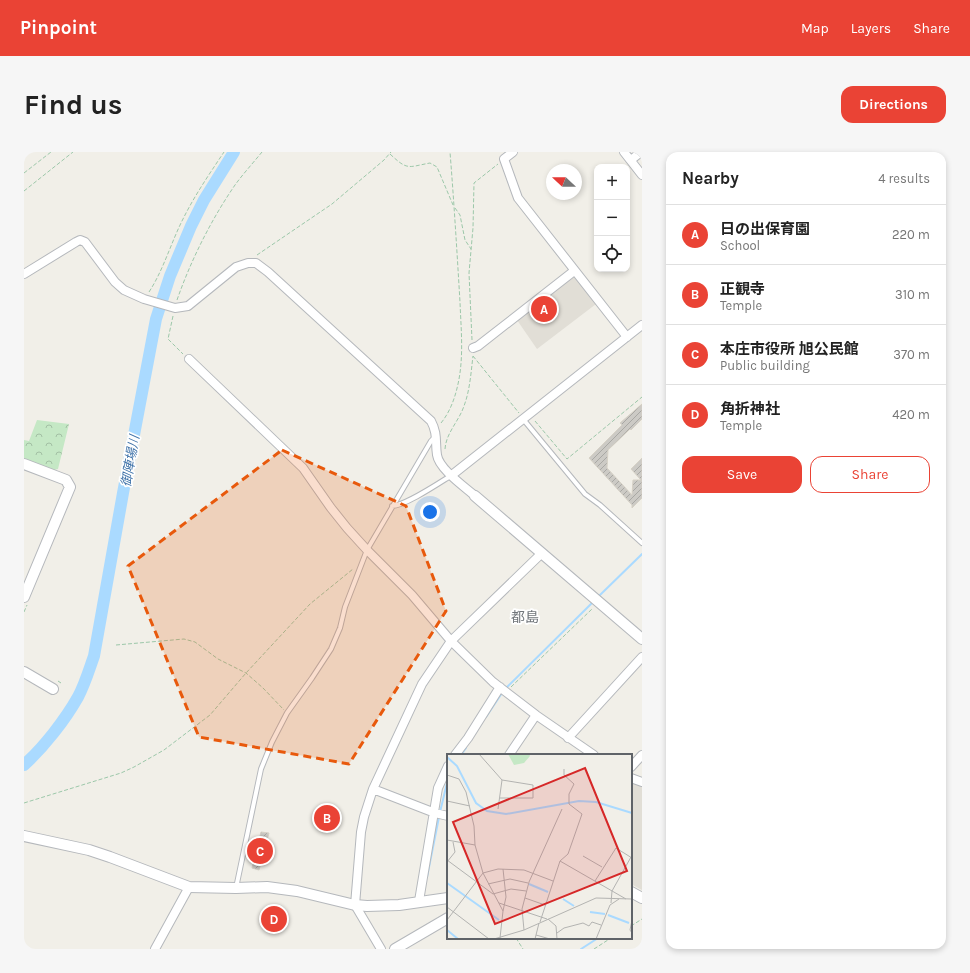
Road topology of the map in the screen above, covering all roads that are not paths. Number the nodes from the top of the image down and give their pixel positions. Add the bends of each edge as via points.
1 (513, 152) edge
2 (624, 152) edge
3 (641, 152) edge
4 (631, 160) junction
5 (642, 175) edge
6 (574, 271) junction
7 (24, 274) edge
8 (642, 325) edge
9 (627, 337) junction
10 (473, 352) road end
11 (189, 358) road end
12 (526, 417) junction
13 (436, 436) junction
14 (24, 464) edge
15 (452, 475) junction
16 (476, 496) joint
17 (392, 506) junction
18 (642, 543) edge
19 (367, 550) junction
20 (542, 553) junction
21 (24, 597) edge
22 (642, 639) edge
23 (451, 642) junction
24 (642, 657) edge
25 (24, 672) edge
26 (53, 688) dead end
27 (503, 689) junction
28 (536, 715) junction
29 (568, 738) junction
30 (456, 754) edge
31 (510, 754) edge
32 (591, 754) edge
33 (642, 755) edge
34 (632, 766) edge
35 (447, 768) edge
36 (632, 778) edge
37 (642, 782) edge
38 (373, 789) junction
39 (435, 813) junction
40 (447, 816) edge
41 (24, 836) edge
42 (189, 887) junction
43 (236, 888) junction
44 (632, 893) edge
45 (447, 898) edge
46 (642, 898) edge
47 (419, 901) junction
48 (355, 905) junction
49 (447, 919) edge
50 (155, 949) edge
51 (381, 949) edge
52 (395, 949) edge

1 - 6 street via 504,159 518,198
2 - 4 street
3 - 4 street
4 - 5 street
6 - 9 street
6 - 10 street
7 - 13 street via 80,240 85,242 124,290 172,307 188,306 236,267 256,263 431,421
8 - 9 street
9 - 12 street
11 - 19 street via 303,468 331,508
12 - 15 street
12 - 18 lane via 585,494
13 - 15 street via 438,459
13 - 17 lane
14 - 21 street via 66,480 70,487
15 - 16 street
15 - 17 lane via 397,506
16 - 20 street
17 - 19 lane
19 - 23 street via 412,595
19 - 43 lane via 331,649 287,713 261,769
20 - 22 street
20 - 23 street
23 - 27 street
23 - 38 street via 422,684
24 - 29 street
25 - 26 street
27 - 28 street
27 - 30 street
28 - 29 street
28 - 31 street
29 - 32 street
33 - 34 street
35 - 39 street via 438,788
36 - 37 street
38 - 39 street
38 - 48 street via 361,832
39 - 40 street
39 - 47 street
41 - 42 street via 96,852
42 - 43 street
42 - 50 street
43 - 48 street via 267,887 297,891
44 - 46 street
45 - 47 street
47 - 48 street via 399,905
48 - 51 street
49 - 52 street

